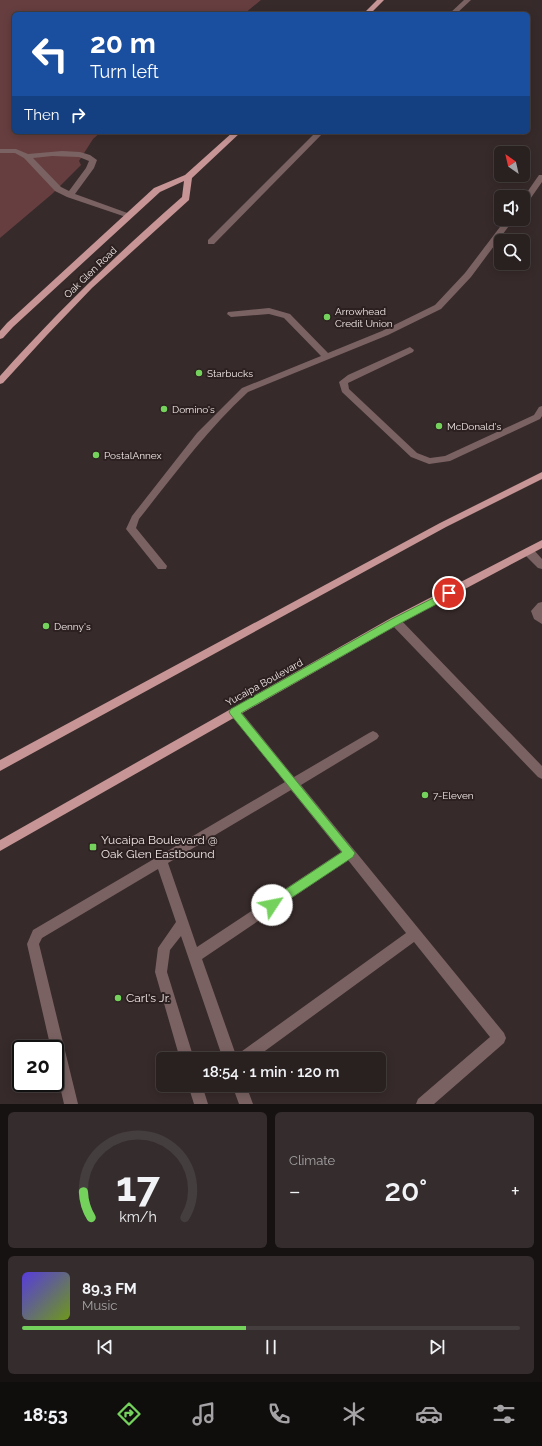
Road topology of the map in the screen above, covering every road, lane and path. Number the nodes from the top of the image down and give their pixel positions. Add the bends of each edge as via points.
1 (381, 0) edge
2 (468, 0) edge
3 (368, 12) edge
4 (454, 12) edge
5 (235, 134) edge
6 (318, 134) edge
7 (0, 151) edge
8 (27, 156) junction
9 (188, 177) junction
10 (542, 178) edge
11 (530, 194) edge
12 (70, 195) junction
13 (129, 215) junction
14 (504, 226) edge
15 (211, 242) dead end
16 (231, 314) dead end
17 (0, 336) edge
18 (410, 350) dead end
19 (326, 356) junction
20 (0, 382) edge
21 (542, 409) edge
22 (542, 475) edge
23 (542, 544) edge
24 (529, 552) junction
25 (542, 565) edge
26 (162, 566) dead end
27 (542, 606) edge
28 (542, 620) edge
29 (395, 621) junction
30 (234, 712) junction
31 (373, 736) dead end
32 (0, 766) edge
33 (542, 774) edge
34 (292, 782) junction
35 (0, 846) edge
36 (349, 853) junction
37 (161, 861) junction
38 (183, 923) junction
39 (415, 934) junction
40 (194, 956) junction
41 (185, 1052) edge
42 (228, 1052) edge
43 (253, 1052) edge
44 (197, 1092) edge
45 (242, 1092) edge
46 (71, 1104) edge
47 (201, 1104) edge
48 (246, 1104) edge
49 (423, 1104) edge

1 - 3 main road
2 - 4 lane
5 - 9 main road, Oak Glen Road
6 - 15 lane
7 - 8 lane via 16,151
8 - 12 lane via 58,189
8 - 12 lane via 77,154 93,160
9 - 13 main road, Oak Glen Road via 157,190
9 - 20 main road, Oak Glen Road via 186,198 36,340
10 - 11 lane
12 - 13 lane
13 - 17 main road, Oak Glen Road
14 - 19 lane via 468,275 438,308 385,333
16 - 19 lane via 269,311 287,316
18 - 21 lane via 343,382 345,390 414,455 429,461 447,459 537,417
19 - 26 lane via 245,390 229,404 182,458 135,518 131,529
22 - 32 main road via 436,528
23 - 24 main road, Yucaipa Boulevard
24 - 25 lane
24 - 29 main road, Yucaipa Boulevard
27 - 28 lane via 536,611
29 - 30 main road, Yucaipa Boulevard
29 - 33 lane
30 - 34 lane
30 - 35 main road, Yucaipa Boulevard
31 - 34 lane
34 - 36 lane
34 - 37 lane
36 - 39 lane
36 - 40 lane
37 - 38 lane
37 - 46 lane via 37,934 33,944
38 - 40 lane
38 - 41 lane via 164,948 161,972
39 - 43 lane
39 - 49 lane via 498,1038
40 - 42 lane
44 - 47 lane
45 - 48 lane

